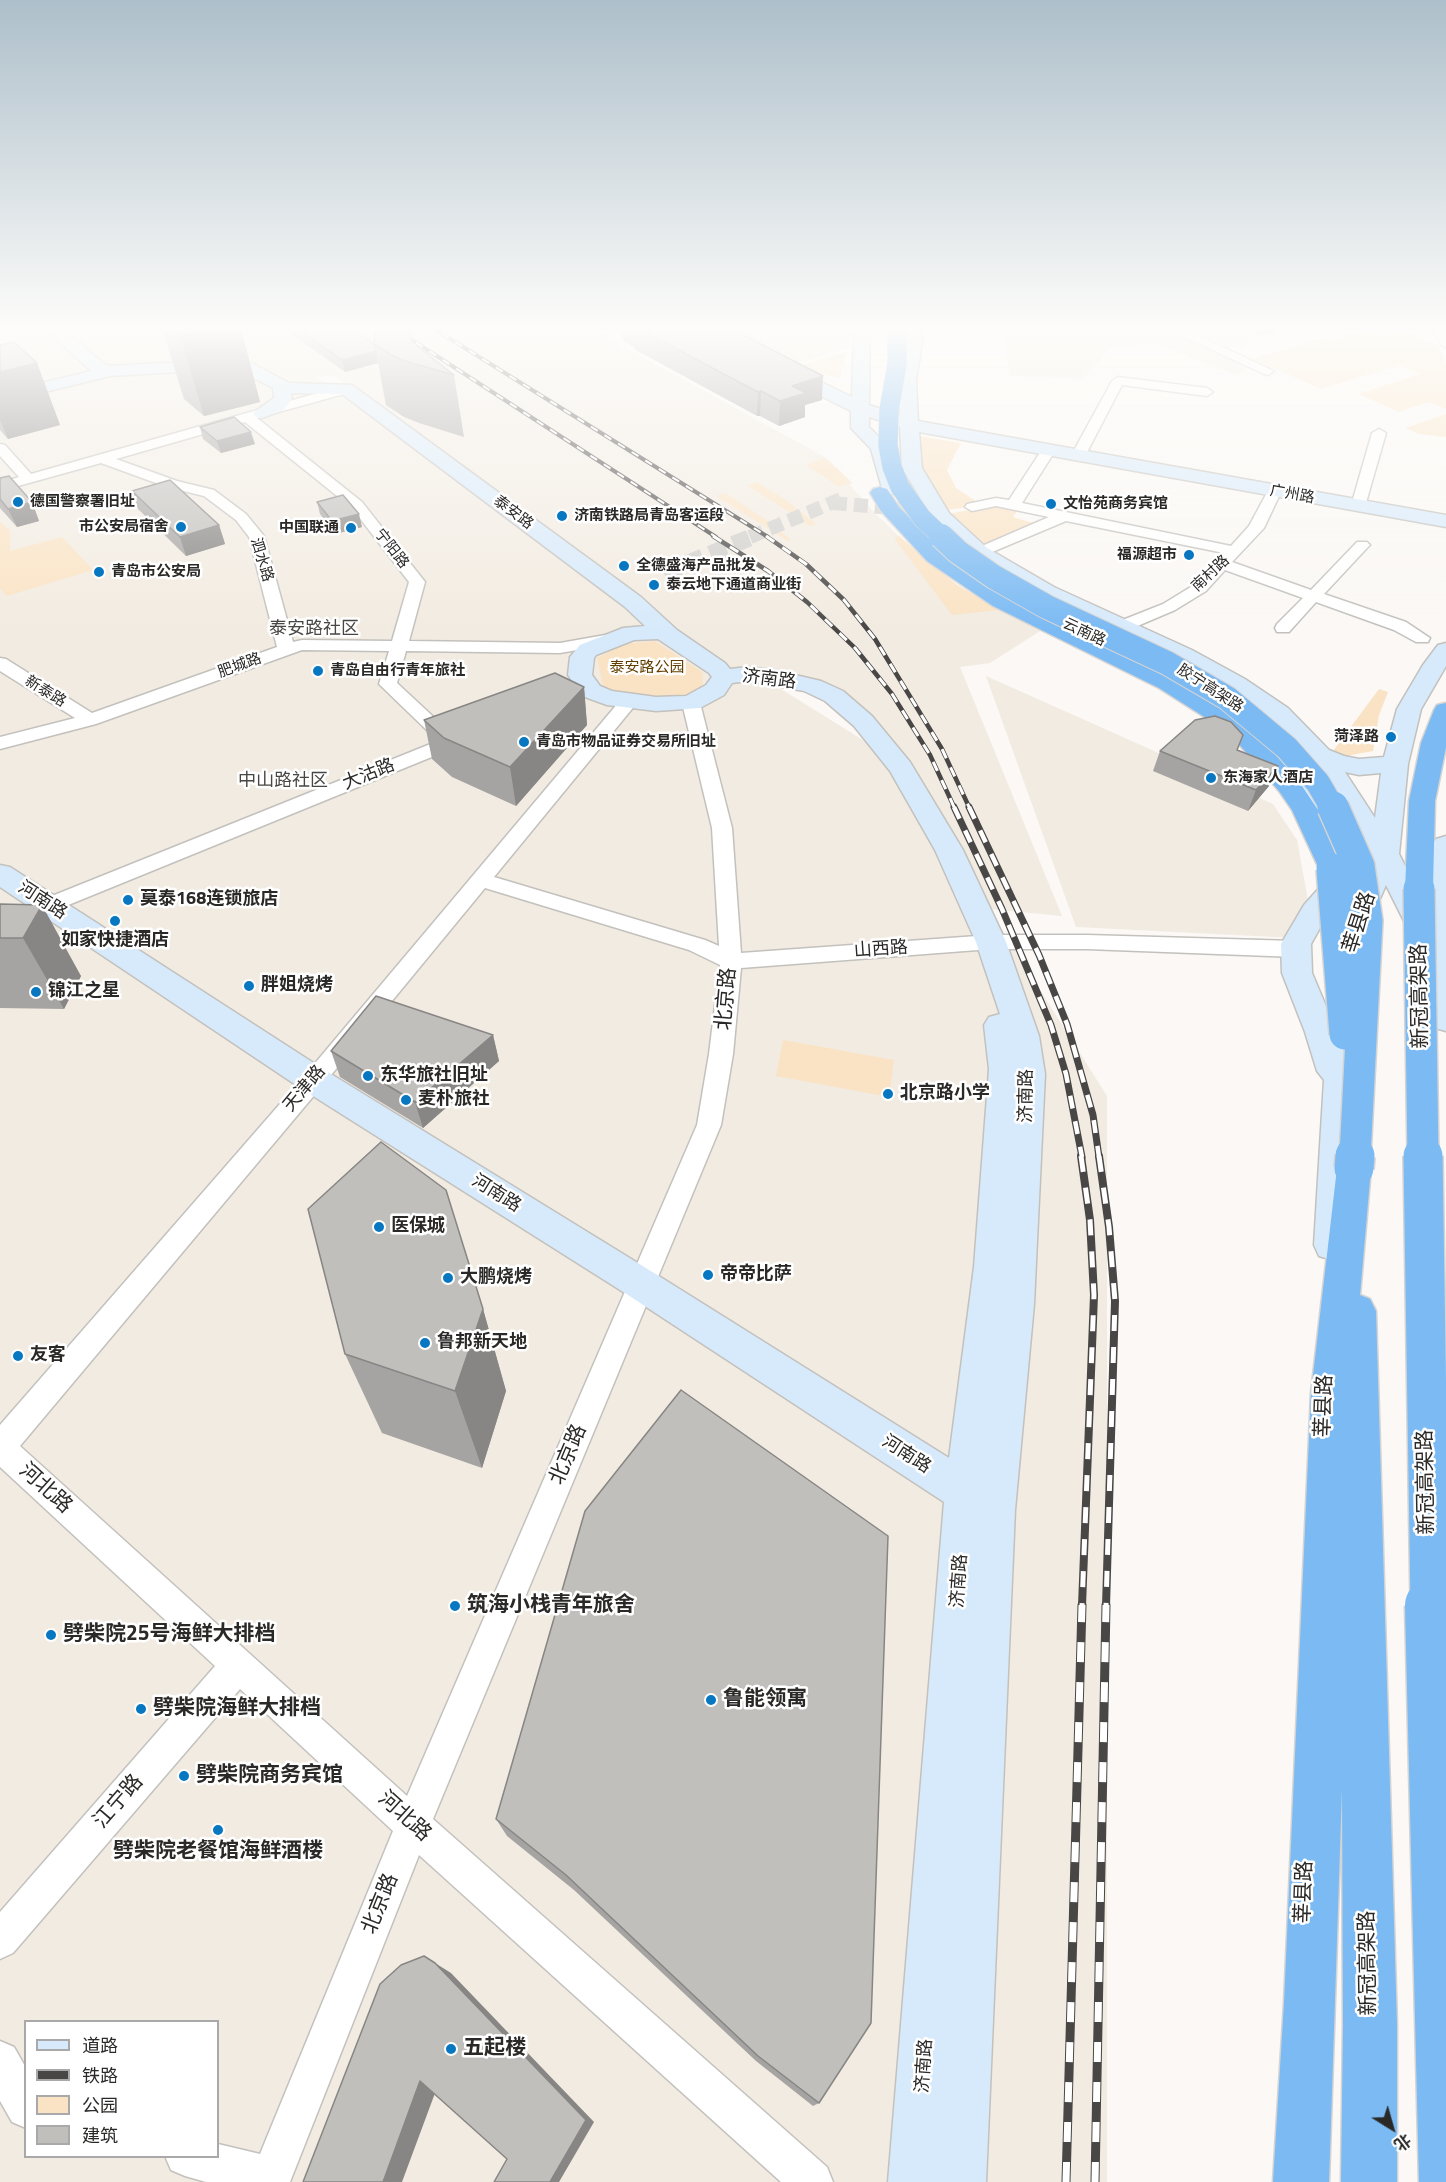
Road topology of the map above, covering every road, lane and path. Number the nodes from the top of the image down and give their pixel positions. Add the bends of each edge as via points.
1 (213, 427) edge
2 (268, 427) edge
3 (387, 427) edge
4 (390, 427) edge
5 (860, 427) edge
6 (889, 427) edge
7 (908, 427) edge
8 (923, 427) edge
9 (1094, 427) edge
10 (1379, 433) dead end
11 (880, 447) junction
12 (0, 448) edge
13 (1048, 451) junction
14 (1078, 456) junction
15 (101, 458) junction
16 (28, 479) junction
17 (0, 487) edge
18 (1274, 492) junction
19 (880, 493) joint
20 (1013, 506) junction
21 (1358, 506) junction
22 (972, 507) dead end
23 (1065, 516) junction
24 (1446, 521) edge
25 (1362, 545) dead end
26 (1234, 551) junction
27 (980, 552) junction
28 (1222, 564) junction
29 (1313, 596) junction
30 (1121, 627) junction
31 (1283, 628) dead end
32 (631, 633) junction
33 (669, 635) junction
34 (1095, 638) junction
35 (1422, 638) dead end
36 (399, 646) junction
37 (286, 649) junction
38 (1446, 650) edge
39 (571, 652) junction
40 (0, 663) edge
41 (724, 677) junction
42 (630, 700) junction
43 (691, 703) junction
44 (1446, 710) edge
45 (1446, 718) edge
46 (90, 720) junction
47 (472, 734) edge
48 (450, 742) junction
49 (0, 743) edge
50 (1320, 755) junction
51 (1412, 762) junction
52 (1446, 845) edge
53 (1385, 854) junction
54 (1342, 864) junction
55 (2, 878) edge
56 (479, 879) junction
57 (1434, 892) edge
58 (49, 905) junction
59 (1357, 921) junction
60 (981, 943) junction
61 (0, 949) edge
62 (1296, 949) junction
63 (1436, 955) junction
64 (731, 961) junction
65 (1446, 1020) edge
66 (314, 1080) junction
67 (1338, 1087) junction
68 (1354, 1168) junction
69 (1446, 1192) edge
70 (641, 1284) junction
71 (0, 1447) edge
72 (980, 1502) junction
73 (238, 1665) junction
74 (413, 1825) junction
75 (0, 1940) edge
76 (0, 2061) edge
77 (24, 2104) edge
78 (190, 2158) edge
79 (270, 2180) edge
80 (812, 2182) edge
81 (916, 2182) edge
82 (958, 2182) edge
83 (1293, 2182) edge
84 (1301, 2182) edge
85 (1369, 2182) edge
86 (1444, 2182) edge

1 - 15 street
2 - 36 street, 宁阳路 via 357,505 417,582
3 - 32 street, 泰安路 via 631,615
4 - 33 street, 泰安路 via 633,602
5 - 11 street, 云南路
6 - 68 highway, 胶宁高架路, bridge via 892,467 900,487 922,518 958,552 994,578 1047,607 1167,663 1227,698 1287,748 1332,804 1359,866 1367,921
7 - 27 street, 云南路 via 912,468 941,517
8 - 13 street, 广州路
9 - 14 street
10 - 21 street
11 - 19 street via 868,466
11 - 34 street, 云南路 via 890,485 937,543 1008,595
12 - 16 street
13 - 14 street, 广州路
13 - 20 street
14 - 18 street, 广州路
15 - 16 street
15 - 37 street, 泗水路 via 209,493 241,517 256,536
16 - 17 street
18 - 21 street, 广州路
18 - 26 street, 南村路 via 1256,528
19 - 68 highway, bridge via 935,556 1001,602 1168,683 1223,718 1268,759 1305,810 1332,869
20 - 22 street via 996,502
20 - 23 street
21 - 24 street, 广州路
23 - 26 street
23 - 27 street
25 - 29 street
26 - 28 street, 南村路
27 - 30 street, 云南路 via 1046,592
28 - 29 street
28 - 30 street, 南村路 via 1200,588 1169,607
29 - 31 street
29 - 35 street via 1400,626
30 - 34 street, 南村路
30 - 50 street, 云南路 via 1236,684 1279,713
32 - 33 street
32 - 39 street via 588,650
33 - 41 street, 泰安路
34 - 54 street, 云南路 via 1184,683 1266,741 1304,783
36 - 37 street, 肥城路 via 302,645
36 - 39 street, 肥城路
36 - 48 street, 宁阳路 via 388,684
37 - 46 street, 肥城路
38 - 51 street, 莘县路 via 1409,709
39 - 42 street via 580,675 580,695
40 - 46 street, 新泰路
41 - 43 street via 715,690
41 - 60 street, 济南路 via 807,694 822,701 850,725 910,812
42 - 43 street
42 - 56 street, 天津路
43 - 64 street, 北京路 via 722,828
44 - 51 highway
45 - 51 highway
46 - 49 street, 肥城路
47 - 48 street, 大沽路
48 - 58 street, 大沽路
50 - 51 street via 1359,767
50 - 53 street, 云南路
51 - 53 street, 莘县路
51 - 57 highway via 1422,801
52 - 57 street
53 - 59 street, 莘县路
53 - 63 street, 云南路
54 - 59 street, 云南路
54 - 62 street via 1333,890 1314,912
55 - 58 street, 河南路
56 - 64 street, 山西路 via 697,945
56 - 66 street, 天津路
57 - 63 street
57 - 69 highway, bridge
57 - 86 highway, 新冠高架路, bridge via 1428,1536
58 - 61 street, 大沽路
58 - 66 street, 河南路
59 - 67 street, 莘县路 via 1348,951
60 - 62 street, 山西路 via 1087,942
60 - 64 street, 山西路
60 - 72 street, 济南路 via 1002,1031 1005,1069
62 - 67 street via 1297,973
63 - 65 street
64 - 70 street, 北京路 via 709,1125
66 - 70 street, 河南路
66 - 71 street, 天津路
67 - 83 street, 莘县路
68 - 84 highway via 1330,1393
68 - 85 highway, 新冠高架路 via 1370,2013
70 - 72 street, 河南路
70 - 74 street, 北京路
71 - 73 street, 河北路
72 - 81 street, 济南路
72 - 82 street, 济南路
73 - 74 street, 河北路
73 - 75 street, 江宁路
74 - 79 street, 北京路
74 - 80 street, 河北路
76 - 77 street
78 - 79 street

